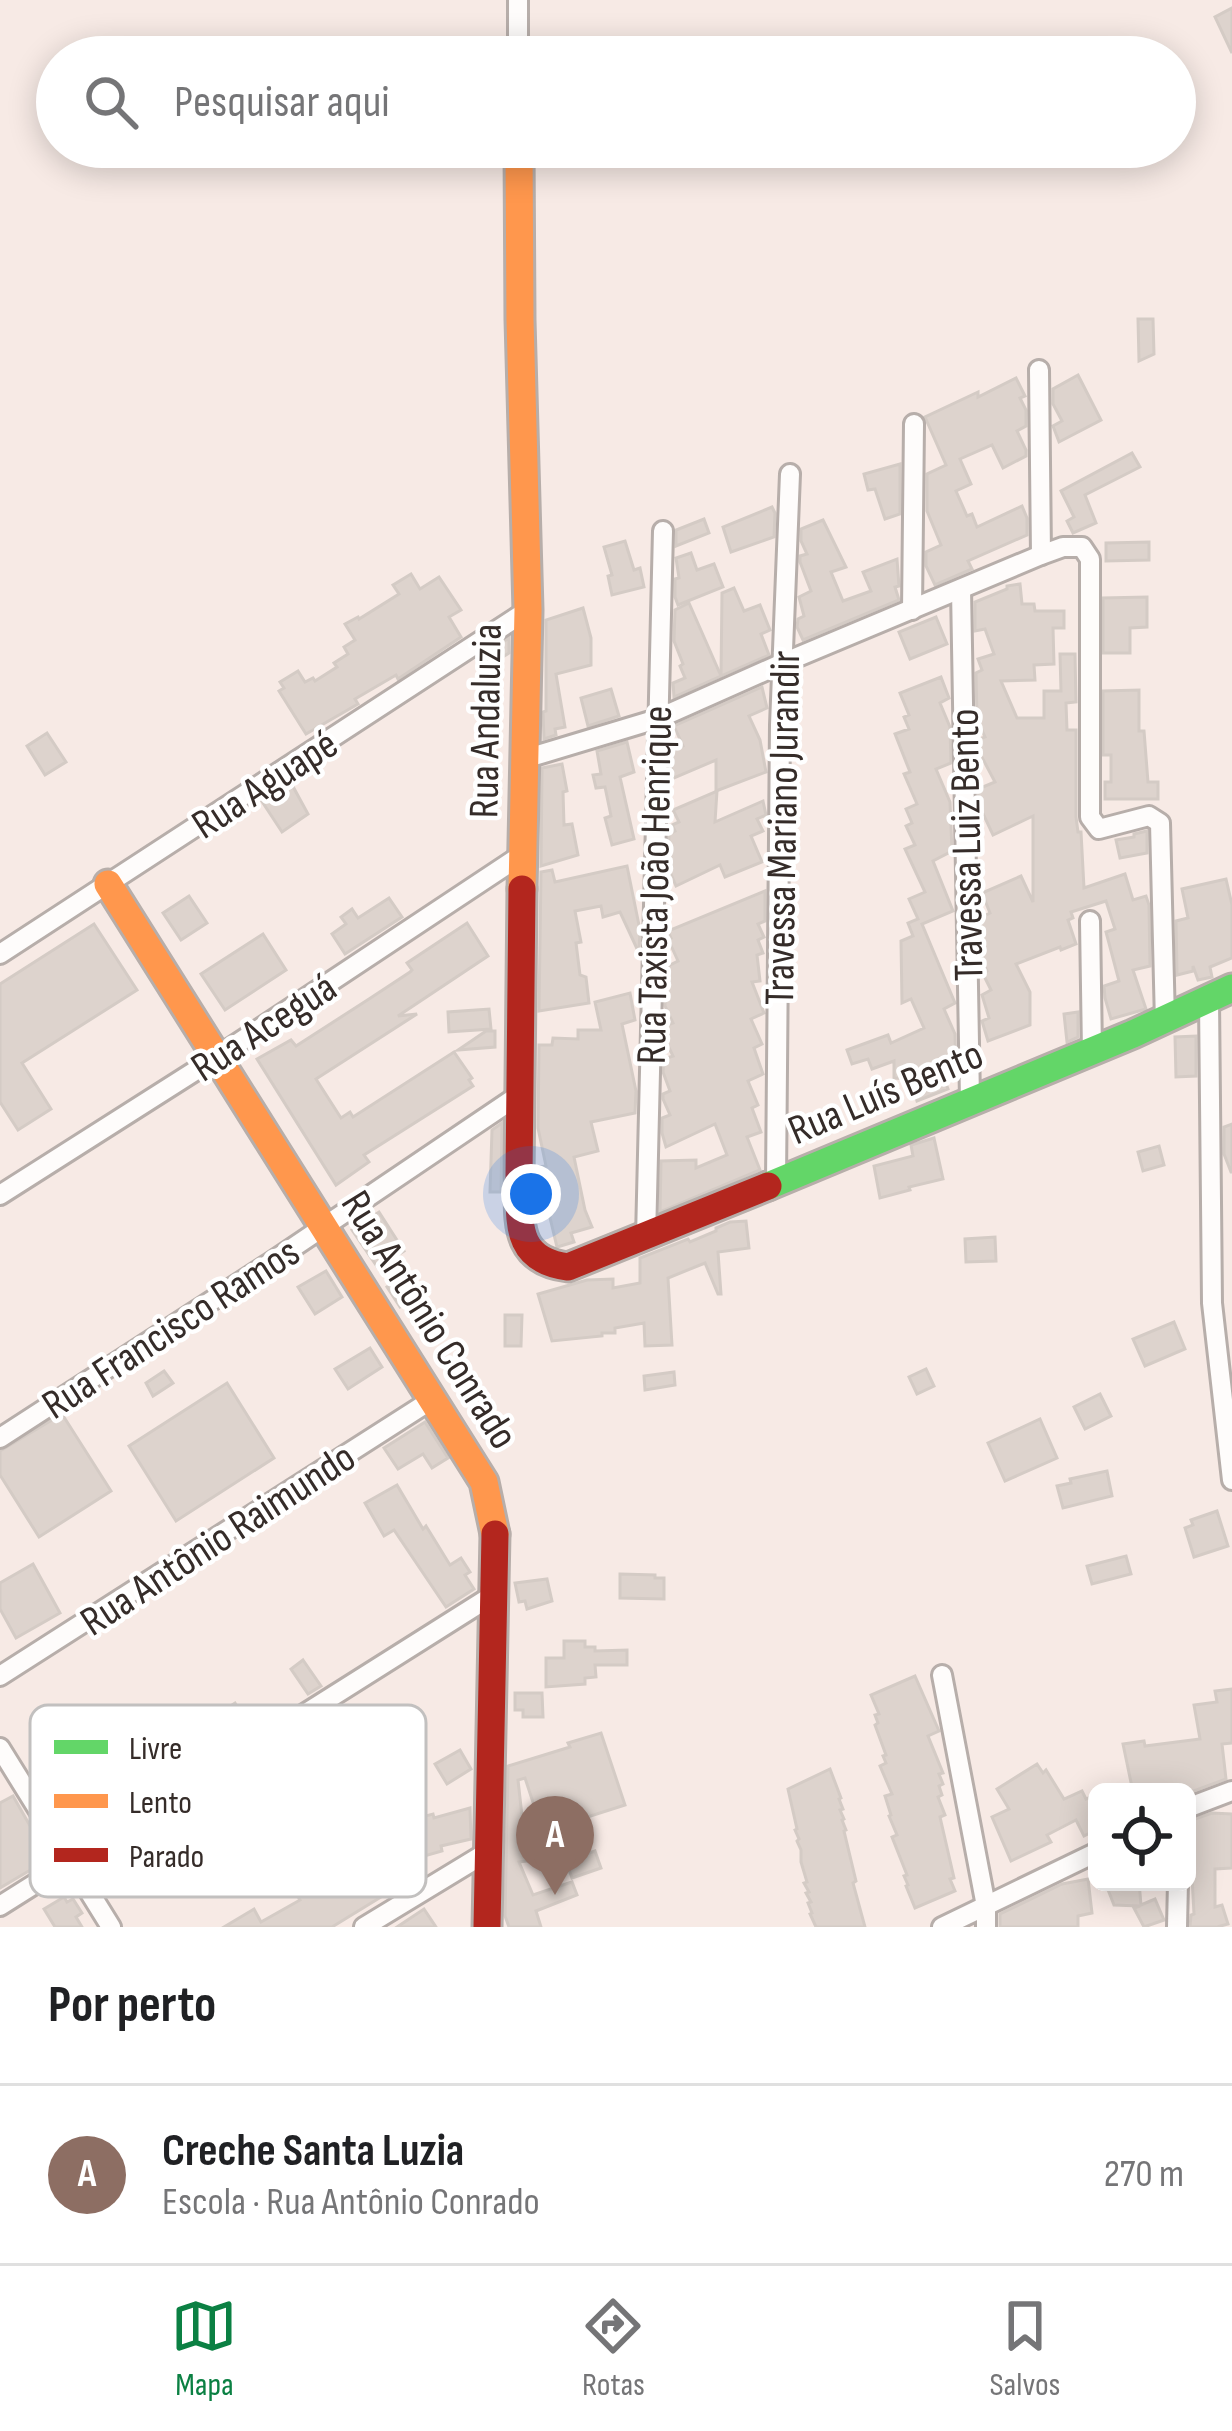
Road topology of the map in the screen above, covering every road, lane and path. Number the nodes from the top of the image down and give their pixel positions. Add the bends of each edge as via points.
1 (518, 0) edge
2 (518, 36) edge
3 (519, 168) edge
4 (1039, 370) dead end
5 (914, 424) dead end
6 (790, 474) dead end
7 (663, 531) dead end
8 (1041, 555) junction
9 (961, 589) junction
10 (529, 610) junction
11 (912, 610) junction
12 (783, 662) junction
13 (656, 718) junction
14 (524, 759) junction
15 (523, 854) junction
16 (108, 884) junction
17 (1090, 921) dead end
18 (0, 954) edge
19 (1220, 994) edge
20 (1165, 1022) junction
21 (1092, 1052) junction
22 (217, 1057) junction
23 (519, 1095) junction
24 (970, 1100) junction
25 (776, 1182) junction
26 (0, 1195) edge
27 (324, 1227) junction
28 (646, 1238) junction
29 (568, 1268) joint
30 (434, 1400) junction
31 (0, 1438) edge
32 (1232, 1480) edge
33 (493, 1594) junction
34 (941, 1675) dead end
35 (0, 1676) edge
36 (318, 1705) edge
37 (0, 1748) edge
38 (1232, 1791) edge
39 (30, 1797) edge
40 (1196, 1805) edge
41 (489, 1851) junction
42 (1088, 1856) edge
43 (30, 1887) edge
44 (426, 1889) edge
45 (1178, 1891) edge
46 (92, 1897) edge
47 (413, 1897) edge
48 (0, 1906) edge
49 (986, 1906) junction
50 (111, 1927) edge
51 (364, 1927) edge
52 (487, 1927) edge
53 (942, 1927) edge
54 (986, 1927) edge
55 (1177, 1927) edge

1 - 2 street
3 - 10 street, Rua Andaluzia
4 - 8 street
5 - 11 street
6 - 12 street, Travessa Mariano Jurandir
7 - 13 street, Rua Taxista João Henrique
8 - 9 street
8 - 20 street via 1077,546 1090,560 1090,817 1099,829 1149,816 1160,823
9 - 11 street
9 - 24 street, Travessa Luiz Bento
10 - 14 street, Rua Andaluzia
10 - 16 street, Rua Aguapé
11 - 12 street
12 - 13 street
12 - 25 street, Travessa Mariano Jurandir
13 - 14 street
13 - 28 street, Rua Taxista João Henrique
14 - 15 street, Rua Andaluzia
15 - 22 street, Rua Aceguá
15 - 23 street, Rua Andaluzia
16 - 18 street, Rua Aguapé
16 - 22 street, Rua Antônio Conrado
17 - 21 street
19 - 20 street, Rua Luís Bento
19 - 32 street via 1212,1304
20 - 21 street, Rua Luís Bento
21 - 24 street, Rua Luís Bento
22 - 26 street, Rua Aceguá
22 - 27 street, Rua Antônio Conrado
23 - 27 street, Rua Francisco Ramos
23 - 29 street, Rua Andaluzia via 521,1235 538,1262
24 - 25 street, Rua Luís Bento
25 - 28 street, Rua Luís Bento
27 - 30 street, Rua Antônio Conrado
27 - 31 street, Rua Francisco Ramos
28 - 29 street, Rua Luís Bento
30 - 33 street, Rua Antônio Conrado via 484,1482 495,1530
30 - 35 street, Rua Antônio Raimundo
33 - 36 street
33 - 41 street, Rua Antônio Conrado
34 - 49 street
37 - 39 street
38 - 40 street
41 - 44 street
41 - 52 street, Rua Antônio Conrado
42 - 49 street
43 - 48 street
45 - 55 street
46 - 50 street
47 - 51 street
49 - 53 street
49 - 54 street

